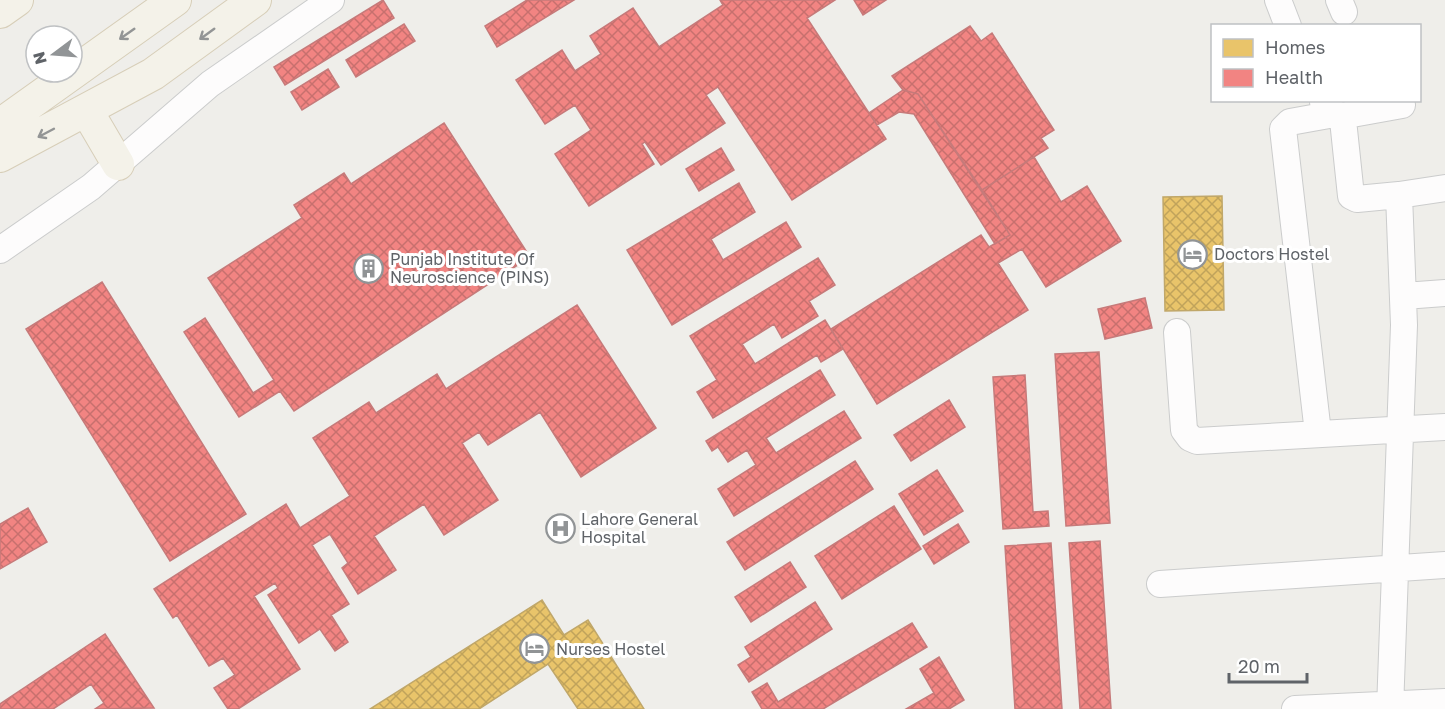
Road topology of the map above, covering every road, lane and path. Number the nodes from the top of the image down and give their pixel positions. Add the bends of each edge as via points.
1 (17, 0) edge
2 (175, 0) edge
3 (255, 0) edge
4 (331, 0) edge
5 (1278, 0) edge
6 (0, 12) edge
7 (1287, 24) edge
8 (1402, 105) dead end
9 (1331, 110) edge
10 (87, 111) junction
11 (0, 124) edge
12 (0, 156) edge
13 (118, 164) junction
14 (1445, 188) edge
15 (1399, 195) junction
16 (0, 250) edge
17 (1445, 293) edge
18 (1404, 297) junction
19 (1177, 332) dead end
20 (1445, 427) edge
21 (1400, 428) junction
22 (1317, 433) junction
23 (1445, 565) edge
24 (1395, 567) junction
25 (1160, 584) dead end
26 (1445, 702) edge
27 (1390, 706) edge
28 (1295, 709) edge

1 - 6 main road
2 -> 11 main road
3 -> 10 main road via 153,74
4 - 13 street via 210,84
5 - 7 street
8 - 9 street
9 - 15 street via 1351,196 1357,199
9 - 22 street via 1290,122 1283,129
10 -> 12 main road
10 - 13 main road
13 - 16 street via 91,188
14 - 15 street
15 - 18 street
17 - 18 street
18 - 21 street
19 - 22 street via 1184,430 1190,438 1197,441
20 - 21 street
21 - 22 street
21 - 24 street
23 - 24 street
24 - 25 street
24 - 27 street
26 - 27 street
27 - 28 street

